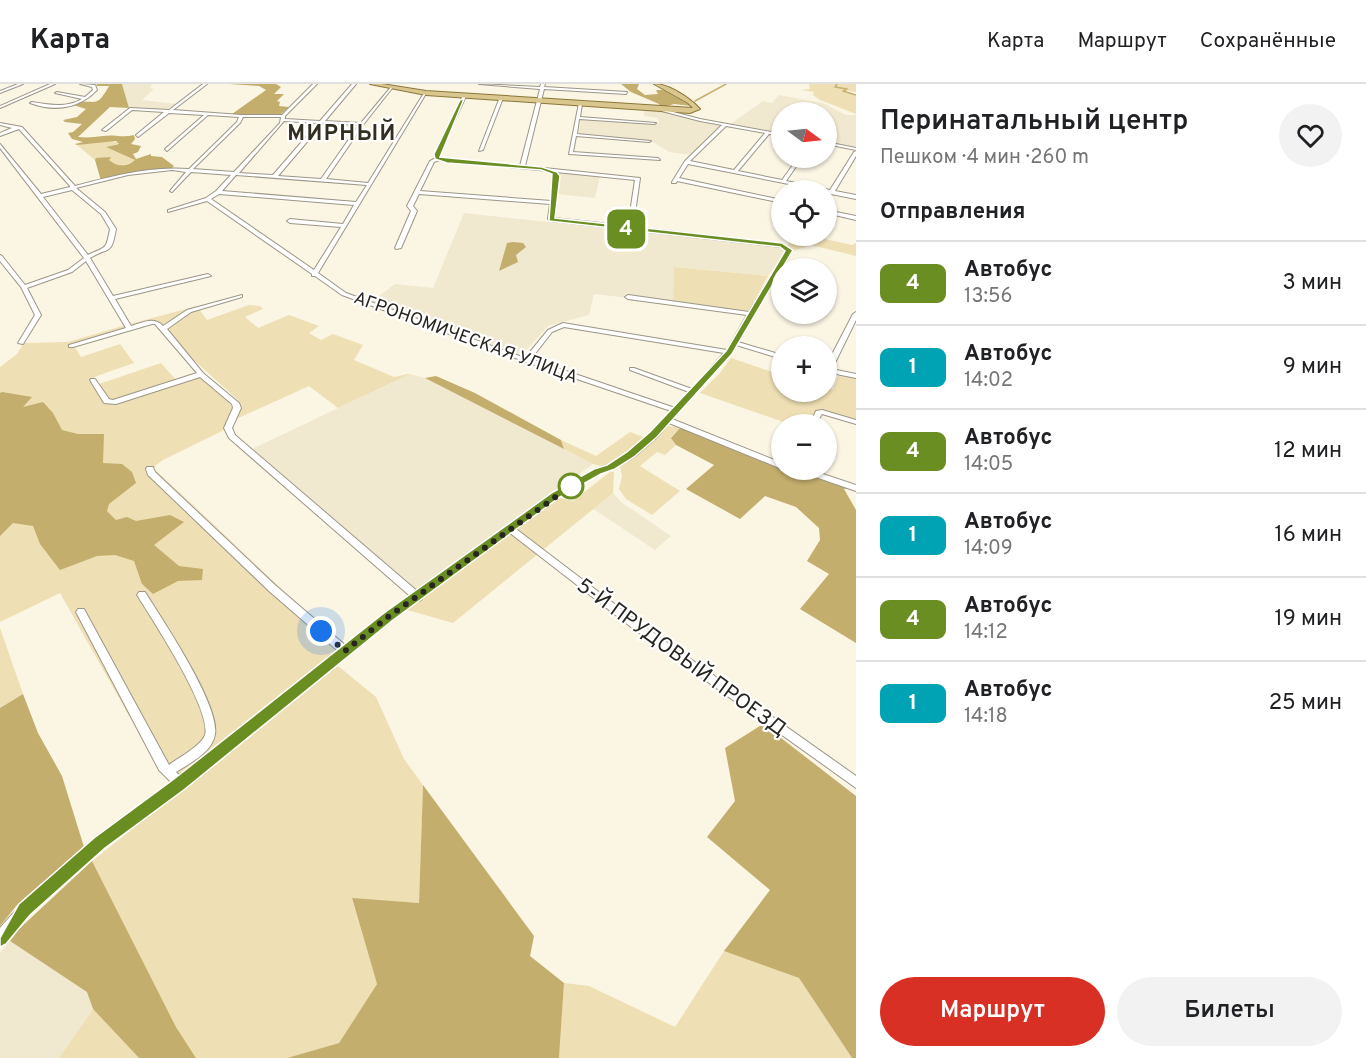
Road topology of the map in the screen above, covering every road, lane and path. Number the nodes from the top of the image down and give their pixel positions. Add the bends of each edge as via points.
1 (21, 84) edge
2 (53, 84) edge
3 (82, 84) edge
4 (205, 84) edge
5 (315, 84) edge
6 (354, 84) edge
7 (373, 84) edge
8 (429, 84) edge
9 (481, 84) edge
10 (657, 84) edge
11 (543, 86) edge
12 (392, 88) junction
13 (0, 92) edge
14 (57, 93) dead end
15 (424, 93) junction
16 (626, 93) dead end
17 (464, 96) junction
18 (86, 98) junction
19 (501, 98) junction
20 (539, 101) junction
21 (32, 103) dead end
22 (580, 104) junction
23 (0, 107) edge
24 (170, 110) junction
25 (208, 113) junction
26 (692, 114) junction
27 (241, 116) junction
28 (283, 118) junction
29 (579, 118) junction
30 (322, 122) junction
31 (654, 123) dead end
32 (0, 124) edge
33 (362, 124) junction
34 (725, 125) junction
35 (17, 127) junction
36 (104, 130) dead end
37 (767, 133) junction
38 (771, 134) edge
39 (0, 135) edge
40 (576, 135) junction
41 (138, 136) dead end
42 (649, 141) dead end
43 (0, 145) edge
44 (837, 146) edge
45 (167, 150) dead end
46 (481, 150) dead end
47 (856, 150) edge
48 (439, 159) junction
49 (658, 159) dead end
50 (687, 162) junction
51 (522, 167) junction
52 (191, 169) junction
53 (551, 171) junction
54 (735, 172) junction
55 (236, 174) junction
56 (275, 176) junction
57 (323, 180) junction
58 (773, 180) edge
59 (835, 180) edge
60 (369, 184) junction
61 (74, 186) junction
62 (172, 191) dead end
63 (218, 192) junction
64 (417, 192) junction
65 (837, 193) edge
66 (40, 196) junction
67 (856, 197) edge
68 (208, 199) junction
69 (771, 200) edge
70 (552, 203) junction
71 (358, 204) junction
72 (170, 211) dead end
73 (837, 214) edge
74 (856, 218) edge
75 (290, 221) dead end
76 (345, 226) junction
77 (630, 229) junction
78 (398, 248) dead end
79 (0, 257) edge
80 (87, 258) junction
81 (314, 275) junction
82 (208, 276) dead end
83 (24, 287) junction
84 (240, 296) dead end
85 (628, 297) dead end
86 (113, 298) junction
87 (751, 314) junction
88 (856, 314) edge
89 (129, 328) junction
90 (163, 329) junction
91 (21, 343) dead end
92 (735, 343) junction
93 (71, 346) dead end
94 (837, 351) edge
95 (729, 352) junction
96 (771, 354) edge
97 (527, 360) junction
98 (632, 369) dead end
99 (837, 372) edge
100 (201, 374) junction
101 (856, 376) edge
102 (93, 380) dead end
103 (694, 392) junction
104 (677, 411) junction
105 (837, 416) edge
106 (668, 420) junction
107 (856, 422) edge
108 (771, 462) edge
109 (150, 470) dead end
110 (833, 480) edge
111 (856, 488) edge
112 (510, 529) junction
113 (142, 595) dead end
114 (418, 597) junction
115 (81, 612) dead end
116 (345, 651) junction
117 (169, 771) junction
118 (856, 783) edge
119 (180, 784) junction
120 (0, 938) edge

1 - 13 street
2 - 23 street
3 - 18 street via 94,86 95,90
4 - 24 street
5 - 28 street
6 - 30 street
7 - 12 main road
8 - 15 street
9 - 11 street
10 - 26 main road via 690,102 697,109
11 - 16 street
11 - 20 street
12 - 15 main road
12 - 33 street
14 - 18 street
15 - 17 main road
15 - 60 street
17 - 19 main road
17 - 48 street via 437,154
18 - 21 street via 62,109
19 - 20 main road
19 - 46 street
20 - 22 main road
20 - 51 street
22 - 26 main road
22 - 29 street
24 - 25 street
24 - 36 street via 131,109
24 - 41 street
25 - 27 street
25 - 45 street
26 - 34 street
27 - 28 street
27 - 52 street
28 - 30 street
28 - 55 street
29 - 31 street
29 - 40 street
30 - 33 street
30 - 56 street
32 - 35 street
33 - 57 street
34 - 37 street
34 - 50 street
35 - 39 street
35 - 61 street
37 - 38 street
37 - 54 street
40 - 42 street
40 - 49 street via 571,153
43 - 66 street
44 - 47 street
47 - 59 street
48 - 51 street
48 - 64 street via 432,161
50 - 54 street
50 - 69 street via 676,180
51 - 53 street
52 - 55 street
52 - 61 street via 128,174
52 - 62 street
53 - 70 street via 557,176
53 - 77 street via 639,179
54 - 58 street
55 - 56 street
55 - 63 street
56 - 57 street
57 - 60 street
60 - 71 street
61 - 66 street
61 - 80 street via 103,213 113,229 108,248
63 - 68 street
63 - 71 street
64 - 70 street
64 - 78 street via 410,207 414,211
65 - 67 street
66 - 80 street
68 - 72 street
68 - 81 street, АГРОНОМИЧЕСКАЯ УЛИЦА
70 - 77 street via 551,219
71 - 76 street
73 - 74 street
75 - 76 street
76 - 81 street
77 - 87 street via 789,248
79 - 83 street
80 - 83 street via 70,271
80 - 86 street
81 - 97 street, АГРОНОМИЧЕСКАЯ УЛИЦА via 369,304
82 - 86 street
83 - 91 street via 38,315
84 - 90 street via 189,311
85 - 87 street
86 - 89 street
87 - 92 street
88 - 94 street
89 - 90 street via 152,322
89 - 93 street
90 - 100 street
92 - 95 street
92 - 96 street
95 - 97 street via 559,325
95 - 103 street
97 - 104 street, АГРОНОМИЧЕСКАЯ УЛИЦА
98 - 103 street
99 - 101 street
100 - 102 street via 121,401 107,401
100 - 114 street via 235,403 237,408 228,428 232,435
103 - 104 street
104 - 106 street
105 - 107 street
106 - 108 street
106 - 112 street via 631,455 569,487
109 - 116 street via 272,588
110 - 111 street
112 - 114 street
112 - 118 street, 5-Й ПРУДОВЫЙ ПРОЕЗД via 634,624
113 - 117 street via 180,657 212,729 204,745
114 - 116 street
115 - 117 street
116 - 119 street
117 - 119 street
119 - 120 street via 100,843 24,910

